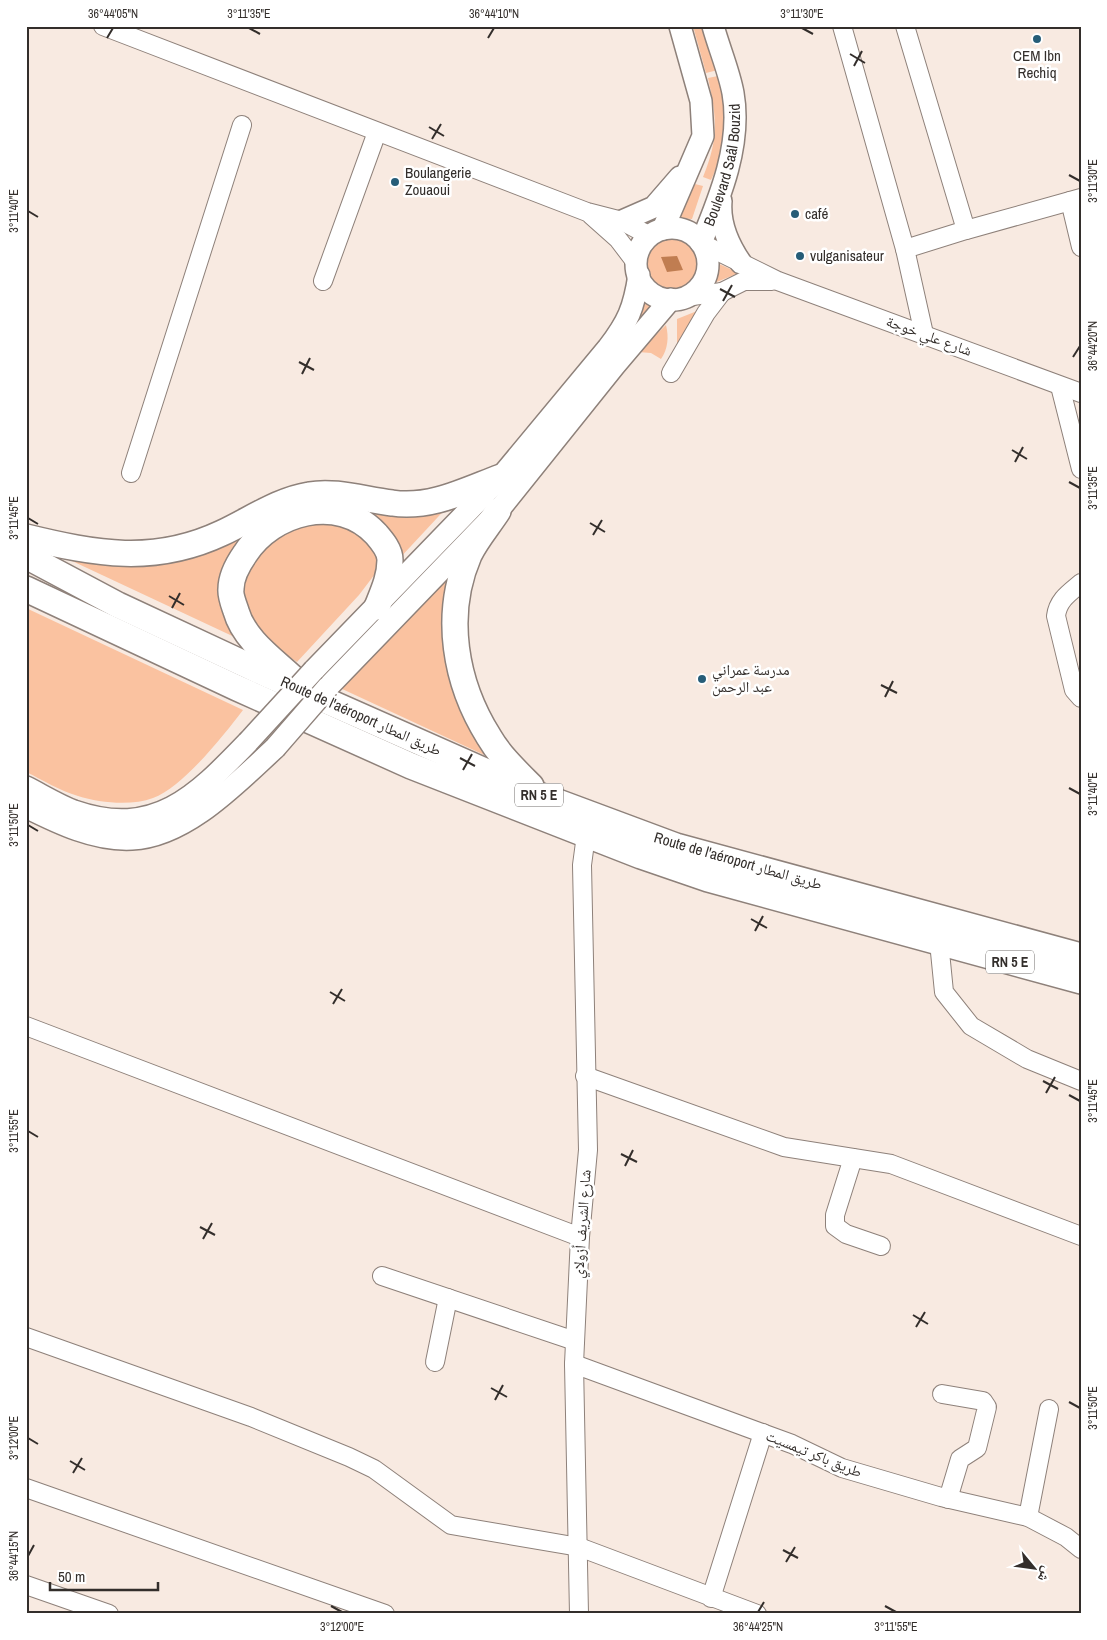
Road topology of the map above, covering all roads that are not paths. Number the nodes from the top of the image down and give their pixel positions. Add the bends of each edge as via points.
1 (103, 26) edge
2 (680, 26) edge
3 (713, 26) edge
4 (842, 26) edge
5 (905, 26) edge
6 (242, 125) dead end
7 (377, 132) junction
8 (699, 150) junction
9 (722, 192) junction
10 (1075, 200) edge
11 (587, 212) junction
12 (622, 221) junction
13 (966, 230) junction
14 (657, 233) junction
15 (702, 244) junction
16 (1081, 247) edge
17 (905, 249) junction
18 (741, 263) junction
19 (638, 269) junction
20 (323, 281) dead end
21 (778, 281) junction
22 (722, 292) junction
23 (678, 298) junction
24 (924, 334) junction
25 (671, 373) dead end
26 (1060, 386) junction
27 (1081, 393) edge
28 (1081, 469) edge
29 (131, 474) dead end
30 (501, 477) junction
31 (498, 511) junction
32 (26, 537) edge
33 (26, 556) edge
34 (1081, 583) edge
35 (29, 592) edge
36 (377, 607) junction
37 (320, 691) junction
38 (1081, 698) edge
39 (26, 787) edge
40 (540, 795) junction
41 (26, 807) edge
42 (586, 835) junction
43 (939, 942) junction
44 (1081, 956) edge
45 (1081, 981) edge
46 (26, 1026) edge
47 (585, 1076) junction
48 (1081, 1080) edge
49 (853, 1158) junction
50 (580, 1236) junction
51 (1081, 1236) edge
52 (881, 1246) dead end
53 (382, 1276) dead end
54 (448, 1298) junction
55 (26, 1338) edge
56 (575, 1341) junction
57 (436, 1362) dead end
58 (574, 1364) junction
59 (942, 1394) dead end
60 (1049, 1410) dead end
61 (763, 1433) junction
62 (26, 1488) edge
63 (948, 1499) junction
64 (1028, 1517) junction
65 (579, 1547) junction
66 (1081, 1549) edge
67 (26, 1585) edge
68 (711, 1598) junction
69 (109, 1614) edge
70 (385, 1614) edge
71 (579, 1614) edge
72 (757, 1614) edge

1 - 7 street
2 - 8 main road, Boulevard Saâl Bouzid via 702,101 703,136
3 - 9 main road, Boulevard Saâl Bouzid via 733,93 735,114 734,137
4 - 17 street
5 - 13 street
6 - 29 street
7 - 11 street
7 - 20 street
8 - 12 main road via 654,206
8 - 14 main road, Boulevard Saâl Bouzid
9 - 15 main road, Boulevard Saâl Bouzid
9 - 18 main road via 722,222 729,244
10 - 13 street
10 - 16 street
11 - 12 street
11 - 19 street via 618,239
12 - 14 street
13 - 17 street
14 - 15 main road via 685,230
14 - 19 main road via 643,244
15 - 18 street, شارع علي خوجة
15 - 23 main road via 708,264 702,284
17 - 24 street
18 - 21 street, شارع علي خوجة
19 - 23 main road via 642,283 654,294
19 - 30 main road via 635,303 621,331
21 - 22 street via 744,282
21 - 24 street, شارع علي خوجة
22 - 23 street
22 - 25 street
23 - 31 main road
24 - 26 street, شارع علي خوجة
26 - 27 street, شارع علي خوجة
26 - 28 street
30 - 32 highway via 419,504 393,504 334,494 309,495 283,503 198,545 168,552 137,555 104,553 76,550
30 - 36 main road
31 - 37 main road
31 - 40 highway via 470,554 457,590 454,629 460,669 470,703 507,762
33 - 37 highway, Route de l'aéroport طريق المطار / RN 5 E via 118,605
34 - 38 street via 1063,598 1056,616 1074,690
35 - 42 highway, Route de l'aéroport طريق المطار / RN 5 E via 411,766
36 - 37 highway via 388,578 390,558 384,542 365,522 344,513 305,513 277,523 253,541 237,565 231,589 236,613 249,636
36 - 39 main road, bridge via 209,782 180,804 147,818 106,819 73,811
37 - 40 highway, Route de l'aéroport طريق المطار / RN 5 E
37 - 41 main road, bridge via 275,748 226,794 168,830 133,839 108,837 79,830
40 - 44 highway, Route de l'aéroport طريق المطار / RN 5 E via 676,846
42 - 43 highway, Route de l'aéroport طريق المطار / RN 5 E via 708,879
42 - 47 street, شارع الشريف أزولاي via 582,865
43 - 45 highway, Route de l'aéroport طريق المطار / RN 5 E
43 - 48 street via 944,992 971,1026 1027,1059
46 - 50 street
47 - 49 street via 784,1147
47 - 50 street, شارع الشريف أزولاي via 588,1150
49 - 51 street via 891,1164
49 - 52 street via 835,1215 836,1226 846,1234
50 - 56 street, شارع الشريف أزولاي
53 - 54 street
54 - 56 street
54 - 57 street
55 - 65 street via 251,1417 349,1457 374,1469 450,1525
56 - 58 street, شارع الشريف أزولاي
58 - 61 street, طريق باكر تيمسيت
58 - 65 street, شارع الشريف أزولاي
59 - 63 street via 983,1401 987,1407 977,1448 960,1459
60 - 64 street
61 - 63 street, طريق باكر تيمسيت via 842,1468
61 - 68 street
62 - 70 street
63 - 64 street, طريق باكر تيمسيت
64 - 66 street, طريق باكر تيمسيت via 1066,1537
65 - 68 street
65 - 71 street, شارع الشريف أزولاي
67 - 69 street
68 - 72 street

